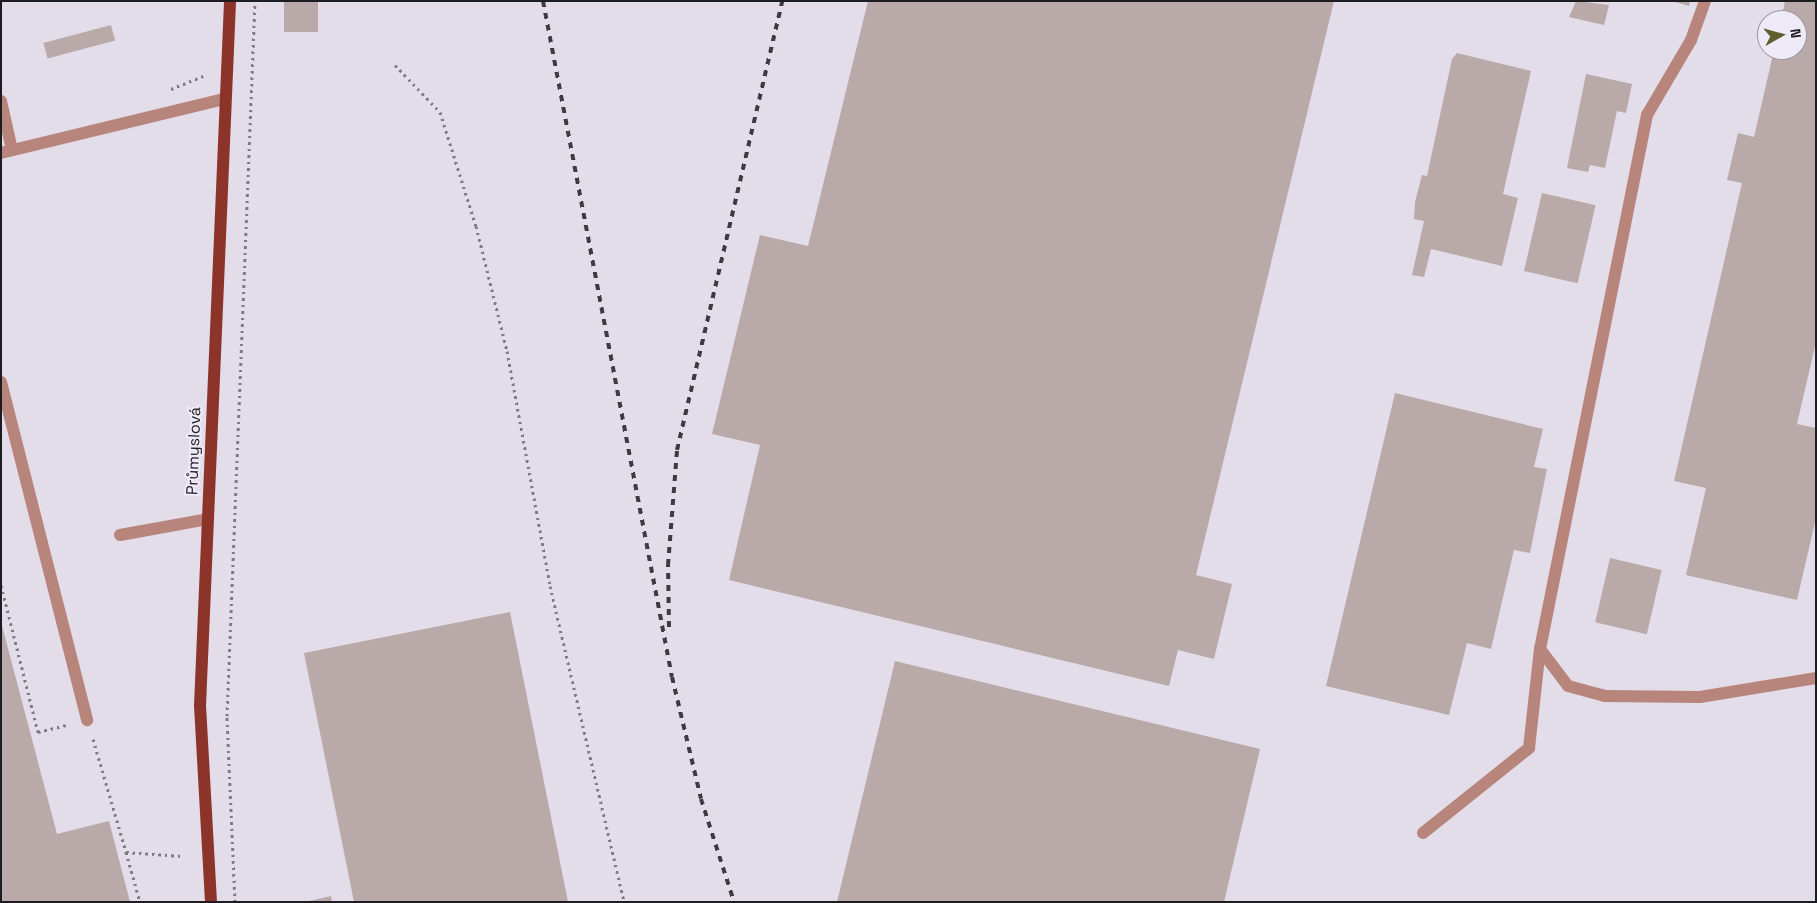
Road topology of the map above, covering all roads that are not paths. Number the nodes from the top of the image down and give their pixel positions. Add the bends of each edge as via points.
1 (230, 1) edge
2 (1705, 1) edge
3 (225, 99) junction
4 (1, 100) edge
5 (7, 152) edge
6 (1, 382) edge
7 (208, 519) junction
8 (120, 535) dead end
9 (1540, 649) junction
10 (1816, 678) edge
11 (87, 720) road end
12 (1423, 833) dead end
13 (211, 902) edge

1 - 3 main road, Průmyslová
2 - 9 lane via 1691,40 1648,115
3 - 5 lane
3 - 7 main road, Průmyslová
4 - 5 lane
6 - 11 lane
7 - 8 lane
7 - 13 main road, Průmyslová via 200,706
9 - 10 lane via 1568,686 1605,696 1700,697
9 - 12 lane via 1529,748

